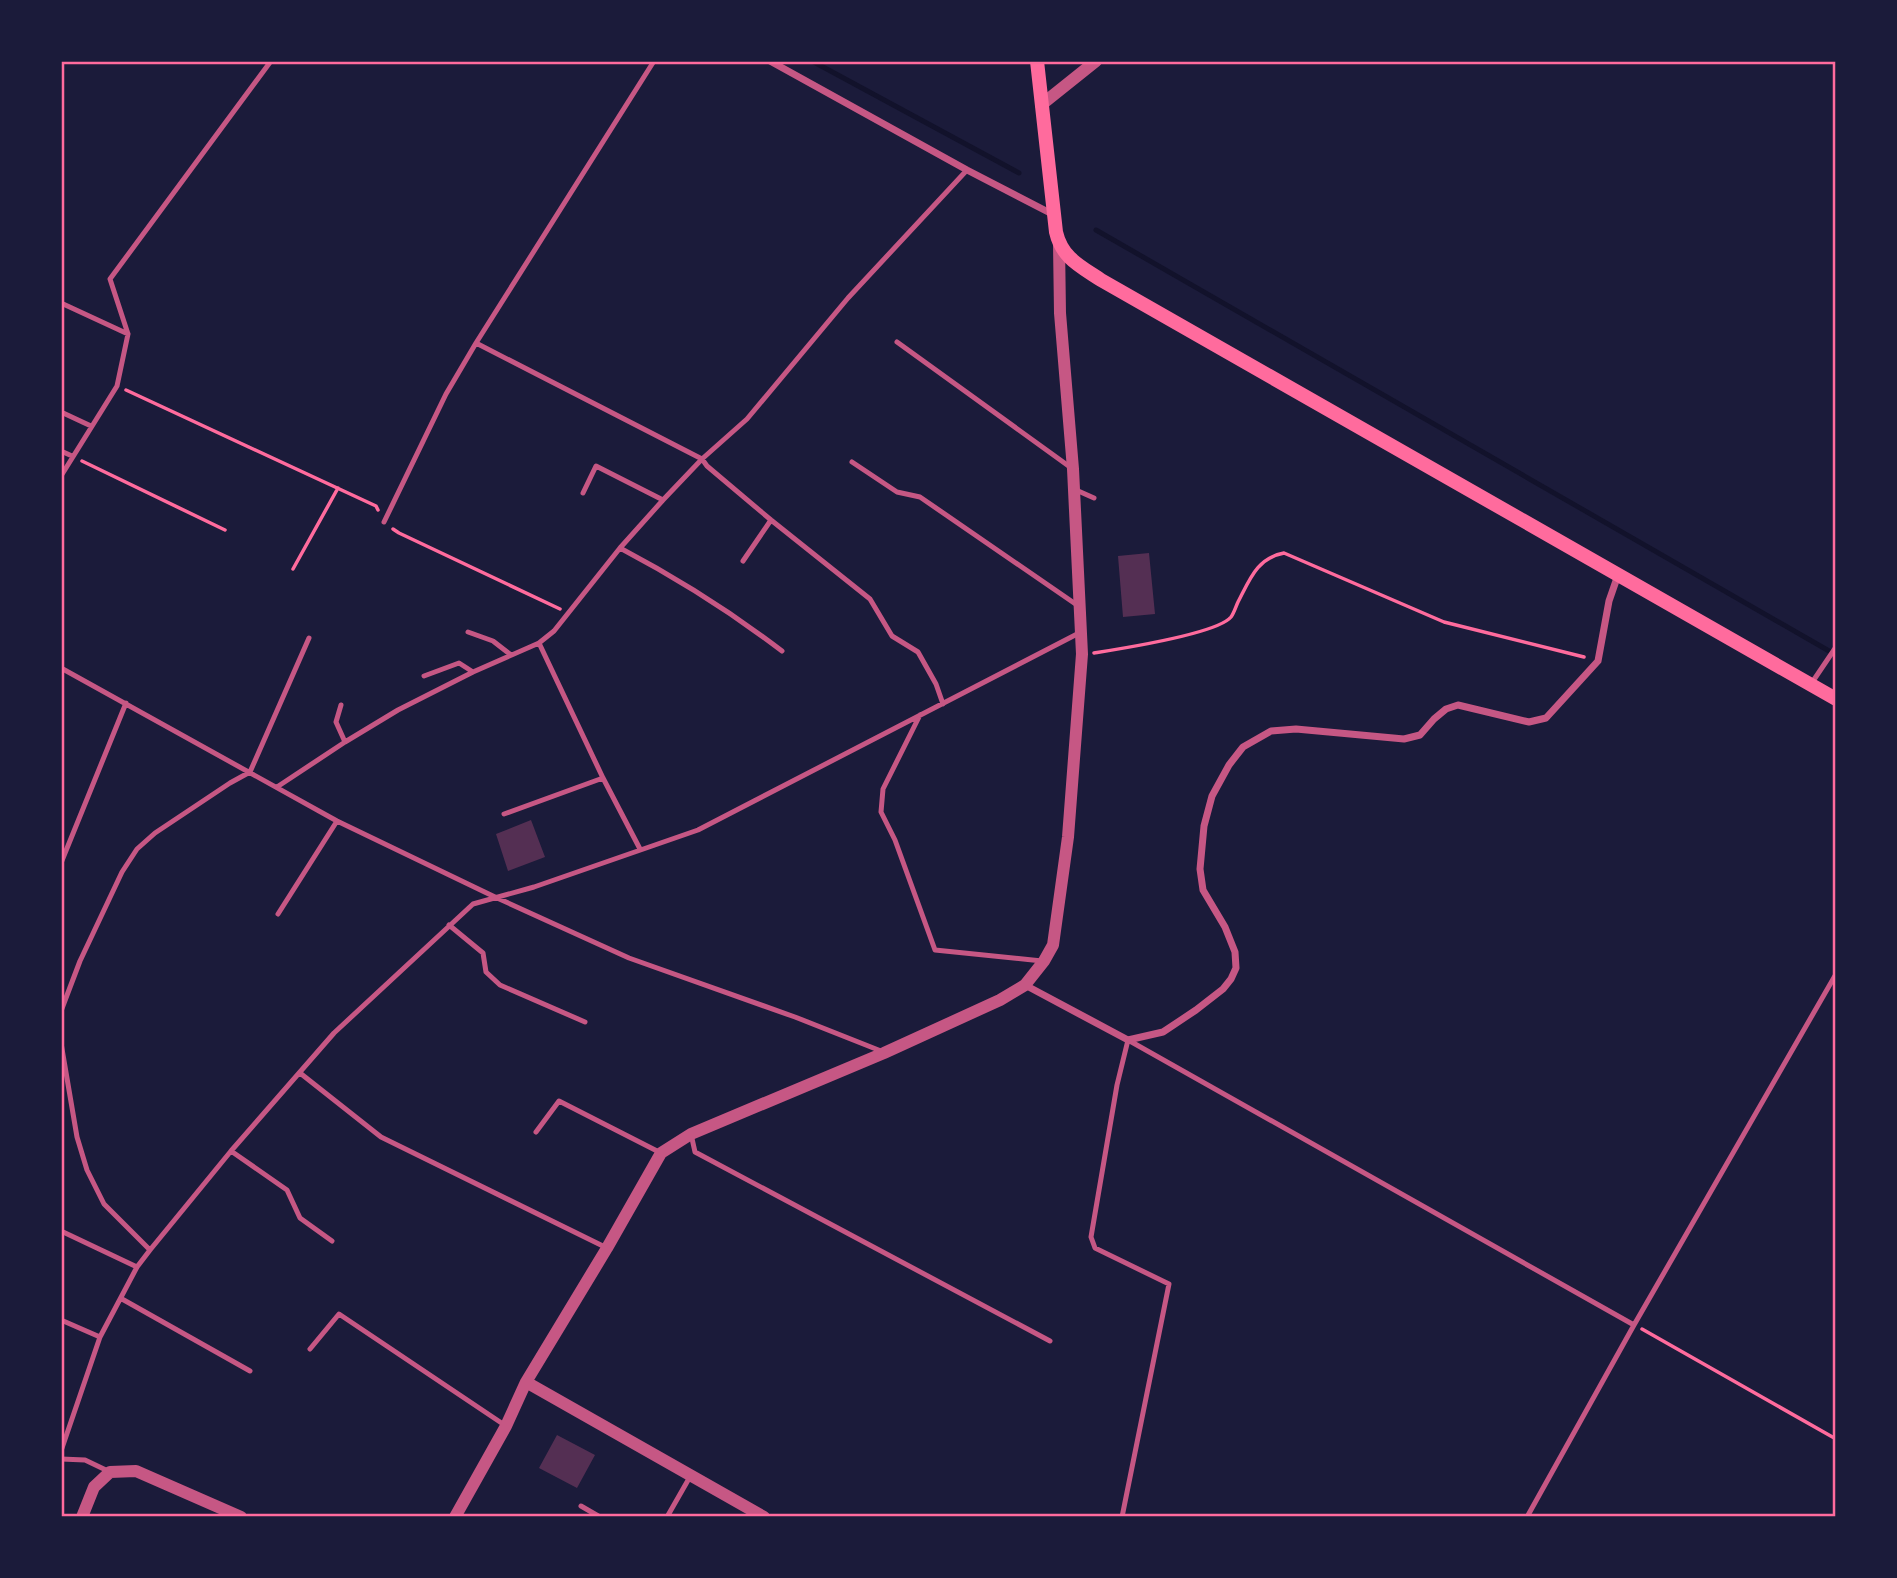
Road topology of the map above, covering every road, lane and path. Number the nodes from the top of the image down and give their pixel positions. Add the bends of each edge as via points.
1 (271, 61) edge
2 (654, 61) edge
3 (770, 61) edge
4 (1037, 61) edge
5 (1096, 61) edge
6 (1041, 105) junction
7 (967, 170) junction
8 (1054, 215) junction
9 (1059, 244) junction
10 (61, 303) edge
11 (128, 334) junction
12 (897, 342) dead end
13 (476, 343) junction
14 (117, 386) junction
15 (61, 412) edge
16 (91, 426) junction
17 (61, 451) edge
18 (72, 456) junction
19 (702, 459) junction
20 (852, 462) dead end
21 (1073, 469) junction
22 (61, 476) edge
23 (338, 488) junction
24 (1073, 489) junction
25 (583, 493) dead end
26 (1094, 498) dead end
27 (663, 500) junction
28 (771, 520) junction
29 (384, 522) junction
30 (225, 530) dead end
31 (620, 548) junction
32 (743, 561) dead end
33 (293, 569) dead end
34 (1619, 574) junction
35 (1079, 607) junction
36 (568, 613) junction
37 (468, 632) dead end
38 (1081, 632) junction
39 (309, 638) dead end
40 (539, 643) junction
41 (1836, 647) edge
42 (782, 651) dead end
43 (1082, 654) junction
44 (511, 655) junction
45 (1598, 661) junction
46 (61, 668) edge
47 (473, 672) junction
48 (424, 676) dead end
49 (1811, 684) junction
50 (1836, 699) edge
51 (126, 703) junction
52 (943, 704) junction
53 (341, 705) dead end
54 (920, 716) junction
55 (345, 741) junction
56 (250, 772) junction
57 (603, 778) junction
58 (277, 787) junction
59 (504, 814) dead end
60 (337, 821) junction
61 (640, 849) junction
62 (61, 863) edge
63 (495, 897) junction
64 (278, 914) dead end
65 (449, 925) junction
66 (1044, 961) junction
67 (1836, 974) edge
68 (1025, 985) junction
69 (61, 1011) edge
70 (585, 1022) dead end
71 (1128, 1041) junction
72 (61, 1043) edge
73 (884, 1053) junction
74 (300, 1073) junction
75 (536, 1132) dead end
76 (691, 1135) junction
77 (231, 1151) junction
78 (661, 1153) junction
79 (61, 1231) edge
80 (332, 1241) dead end
81 (607, 1248) junction
82 (150, 1250) junction
83 (137, 1267) junction
84 (121, 1299) junction
85 (61, 1320) edge
86 (1634, 1325) junction
87 (100, 1336) junction
88 (1049, 1341) dead end
89 (310, 1349) dead end
90 (250, 1371) dead end
91 (526, 1382) junction
92 (506, 1426) junction
93 (1836, 1439) edge
94 (61, 1451) edge
95 (61, 1459) edge
96 (110, 1472) junction
97 (691, 1475) junction
98 (581, 1506) dead end
99 (82, 1517) edge
100 (241, 1517) edge
101 (455, 1517) edge
102 (600, 1517) edge
103 (667, 1517) edge
104 (764, 1517) edge
105 (1122, 1517) edge
106 (1527, 1517) edge

1 - 11 lane via 110,279
2 - 13 lane
3 - 7 street
4 - 6 main road
5 - 6 street
6 - 8 main road
7 - 8 street
7 - 19 lane via 848,298 747,419
8 - 9 main road
9 - 21 street
9 - 34 main road via 1074,263 1101,280
10 - 11 lane
11 - 14 lane
12 - 21 lane
13 - 19 lane
13 - 29 lane
14 - 16 lane
14 - 23 path
15 - 16 lane
16 - 18 lane
17 - 18 lane
18 - 22 lane
18 - 30 path
19 - 27 lane
19 - 28 lane
20 - 35 lane via 897,492 920,497
21 - 24 street
23 - 29 path via 376,506
23 - 33 path
24 - 26 lane
24 - 35 street
25 - 27 lane via 596,466
27 - 31 lane
28 - 32 lane
28 - 52 lane via 870,599 892,636 918,652
29 - 36 path
31 - 36 lane
31 - 42 lane via 741,620
34 - 45 street
34 - 49 main road
35 - 38 street
36 - 40 lane
37 - 44 lane via 494,641
38 - 43 street
38 - 52 lane
39 - 56 lane
40 - 44 lane
40 - 57 lane
41 - 49 lane
43 - 45 path via 1144,646 1231,618 1254,571 1271,556 1284,553 1444,622
43 - 66 street via 1068,837 1053,945
44 - 47 lane
45 - 71 street via 1546,718 1529,722 1458,705 1446,709 1420,735 1404,739 1296,729 1271,731 1243,747 1212,796 1200,869 1203,890 1235,952 1236,968 1223,989 1188,1016 1163,1032
46 - 51 lane
47 - 48 lane via 458,663
47 - 55 lane
49 - 50 main road
51 - 56 lane
51 - 62 lane
52 - 54 lane
53 - 55 lane via 336,722
54 - 61 lane via 698,831
54 - 66 lane via 883,789 881,812 935,950
55 - 58 lane
56 - 58 lane
56 - 69 lane via 137,849 80,961
57 - 59 lane
57 - 61 lane
58 - 60 lane
60 - 63 lane
60 - 64 lane
61 - 63 lane
63 - 65 lane via 473,904
63 - 73 lane via 629,958
65 - 70 lane via 482,953 486,972 500,985
65 - 74 lane via 334,1033
66 - 68 street
67 - 86 lane
68 - 71 street
68 - 73 street
71 - 86 lane
71 - 105 lane via 1116,1085 1091,1237 1095,1248 1169,1284
72 - 82 lane via 87,1170 104,1204
73 - 76 street
74 - 77 lane
74 - 81 lane via 381,1138
75 - 78 lane via 559,1101
76 - 78 street
76 - 88 lane via 695,1152
77 - 80 lane via 287,1190 300,1218
77 - 82 lane
78 - 81 street
79 - 83 lane
81 - 91 street
82 - 83 lane
83 - 84 lane
84 - 87 lane
84 - 90 lane
85 - 87 lane
86 - 93 path
86 - 106 lane
87 - 94 lane
89 - 92 lane via 340,1314
91 - 92 street
91 - 97 street
92 - 101 street
95 - 96 lane via 85,1460
96 - 99 street via 93,1487
96 - 100 street via 136,1471
97 - 103 lane
97 - 104 street
98 - 102 lane

